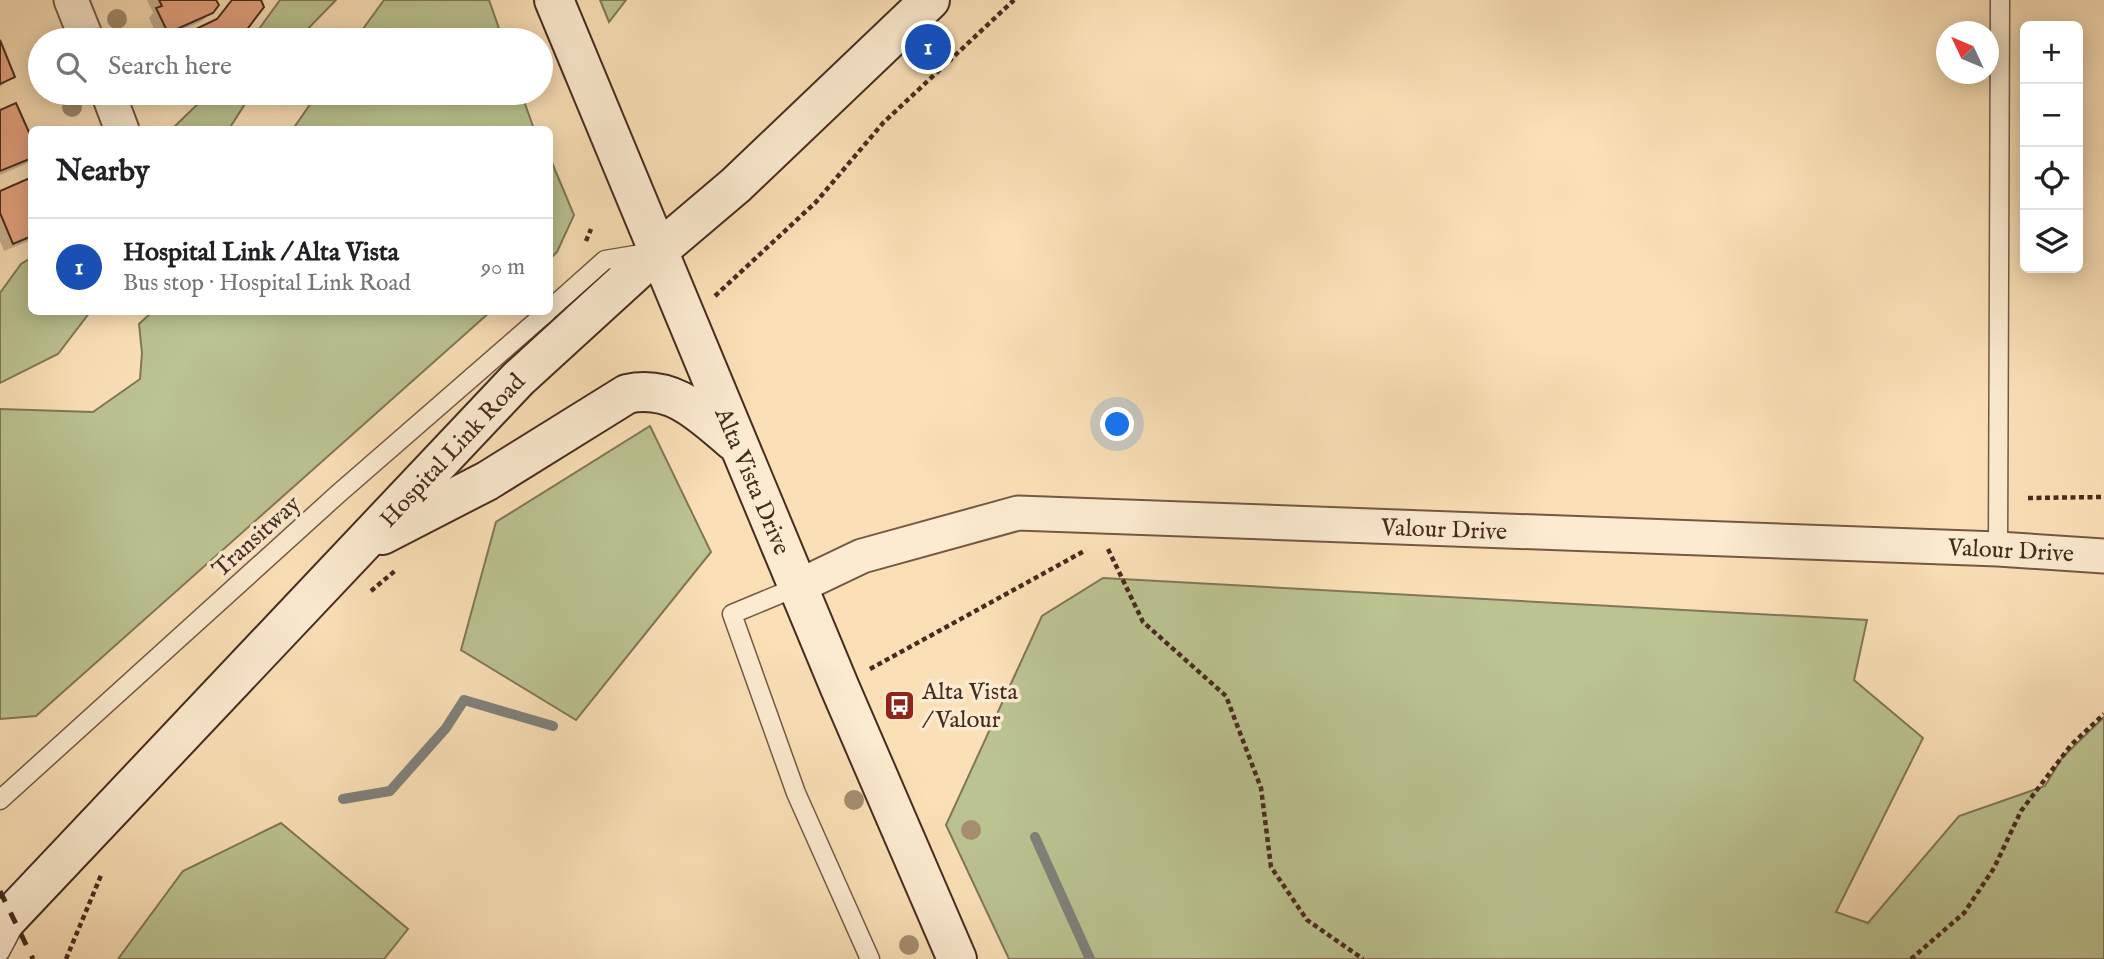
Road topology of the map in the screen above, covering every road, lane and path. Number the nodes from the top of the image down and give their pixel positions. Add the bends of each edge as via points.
1 (71, 0) edge
2 (554, 0) edge
3 (930, 0) edge
4 (1014, 0) edge
5 (2000, 0) edge
6 (82, 28) edge
7 (113, 105) edge
8 (120, 126) edge
9 (657, 251) junction
10 (724, 288) dead end
11 (553, 306) edge
12 (542, 315) edge
13 (739, 446) junction
14 (2104, 497) edge
15 (2028, 498) dead end
16 (1104, 540) dead end
17 (365, 543) junction
18 (1092, 546) dead end
19 (1998, 549) junction
20 (2104, 556) edge
21 (398, 568) dead end
22 (797, 587) junction
23 (360, 599) dead end
24 (840, 688) junction
25 (2104, 714) edge
26 (0, 800) edge
27 (104, 869) dead end
28 (36, 886) junction
29 (0, 927) edge
30 (0, 952) edge
31 (66, 959) edge
32 (870, 959) edge
33 (957, 959) edge
34 (1363, 959) edge
35 (1911, 959) edge

1 - 6 street
2 - 9 street, Alta Vista Drive
3 - 9 street, Hospital Link Road via 736,185
4 - 10 path via 883,123 817,202
5 - 19 lane
7 - 8 street
9 - 11 lane, Transitway via 605,260
9 - 13 street, Alta Vista Drive
9 - 17 street, Hospital Link Road via 518,379
12 - 26 lane, Transitway
13 - 17 street via 692,406 670,394 651,390 627,394 487,481
13 - 22 street, Alta Vista Drive
14 - 15 path
16 - 34 path via 1143,622 1226,696 1261,788 1271,867 1307,920
17 - 28 street, Hospital Link Road
18 - 24 path
19 - 20 street, Valour Drive
19 - 22 street, Valour Drive via 1018,513 862,556
21 - 23 path
22 - 24 street, Alta Vista Drive
22 - 32 lane via 732,614 796,793
24 - 33 street, Alta Vista Drive
25 - 35 path via 2071,745 2021,811 1994,868 1964,912
27 - 31 path
28 - 29 street, Hospital Link Road
28 - 30 lane

